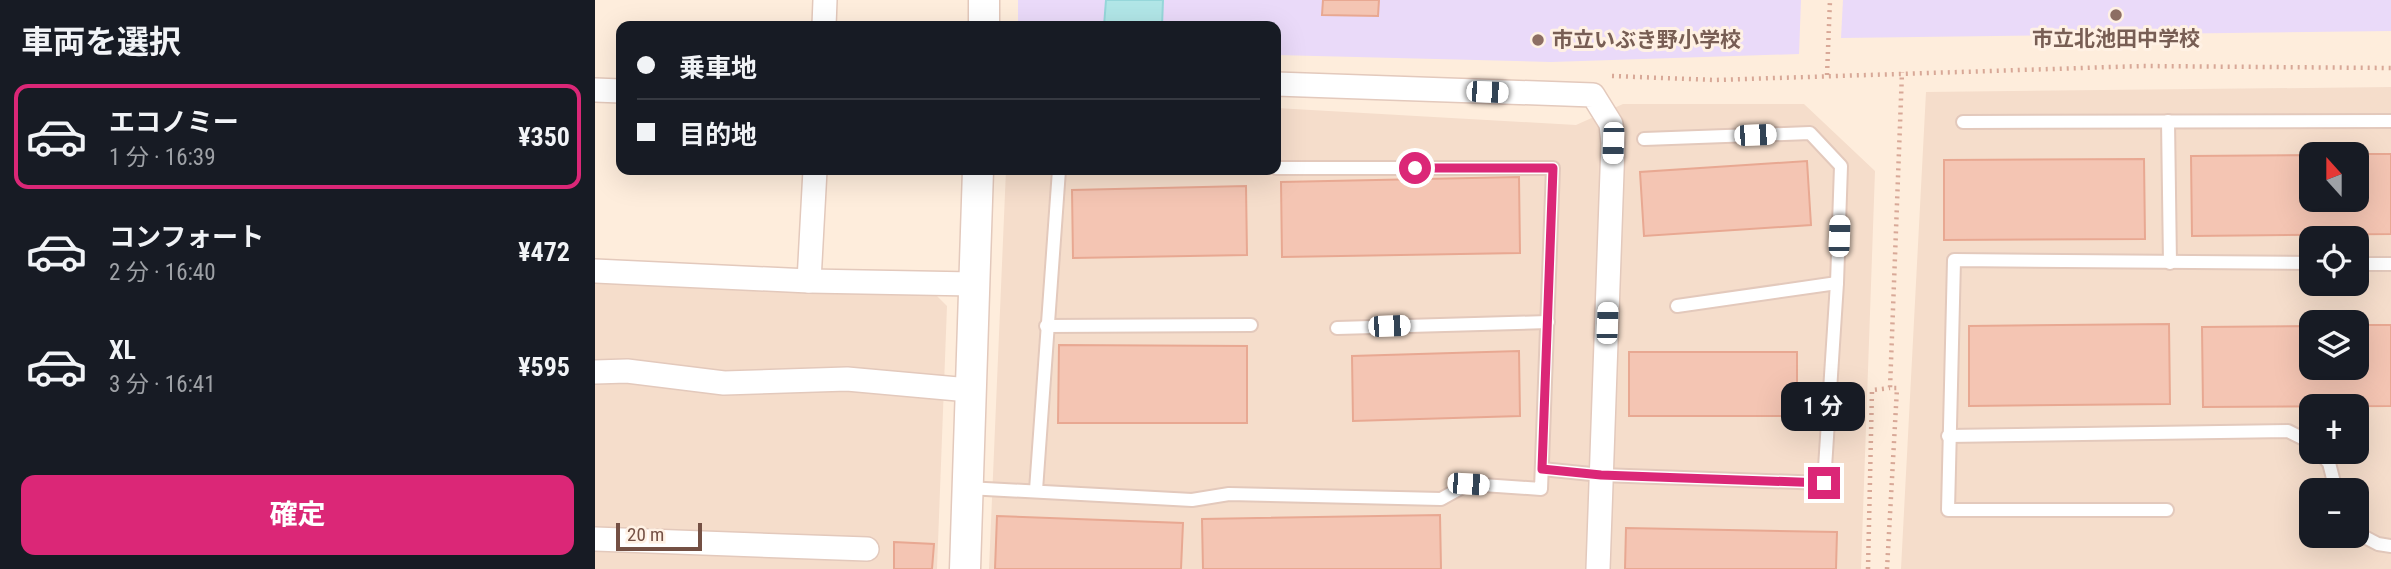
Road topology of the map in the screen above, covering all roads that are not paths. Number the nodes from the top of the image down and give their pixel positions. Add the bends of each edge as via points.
1 (825, 0) edge
2 (984, 0) edge
3 (824, 21) edge
4 (984, 21) edge
5 (1281, 84) edge
6 (595, 90) edge
7 (616, 91) edge
8 (2168, 121) junction
9 (2391, 121) edge
10 (1963, 122) dead end
11 (1644, 139) dead end
12 (1281, 168) edge
13 (815, 175) edge
14 (978, 175) edge
15 (1059, 175) edge
16 (2170, 263) junction
17 (2299, 263) edge
18 (2369, 264) edge
19 (2391, 264) edge
20 (595, 271) edge
21 (809, 281) junction
22 (1837, 283) junction
23 (973, 284) junction
24 (1677, 306) dead end
25 (1548, 322) junction
26 (1251, 325) dead end
27 (1046, 326) junction
28 (1337, 328) dead end
29 (595, 372) edge
30 (969, 390) junction
31 (1948, 436) junction
32 (2299, 436) edge
33 (1542, 469) junction
34 (1601, 475) junction
35 (966, 488) junction
36 (1036, 491) junction
37 (2167, 510) dead end
38 (595, 539) edge
39 (2369, 539) edge
40 (2391, 546) edge
41 (867, 549) dead end
42 (965, 569) edge
43 (1598, 569) edge

1 - 3 street
2 - 4 street
5 - 34 street via 1593,95 1611,124 1613,143
6 - 7 street
8 - 9 lane
8 - 10 lane
8 - 16 lane
11 - 22 lane via 1810,133 1841,166
12 - 25 lane via 1553,168
13 - 21 street
14 - 23 street
15 - 27 lane
16 - 17 lane
16 - 31 lane via 1954,260
18 - 19 lane
20 - 21 street
21 - 23 street
22 - 24 lane
22 - 34 lane via 1824,483
23 - 30 street
25 - 28 lane
25 - 33 lane
26 - 27 lane
27 - 36 lane
29 - 30 street via 627,371 724,383 847,379
30 - 35 street
31 - 32 lane via 2288,430
31 - 37 lane via 1948,510
33 - 34 lane
33 - 36 lane via 1541,489 1468,484 1441,499 1229,494 1192,500
34 - 43 street
35 - 36 lane
35 - 42 street
38 - 41 street
39 - 40 lane

